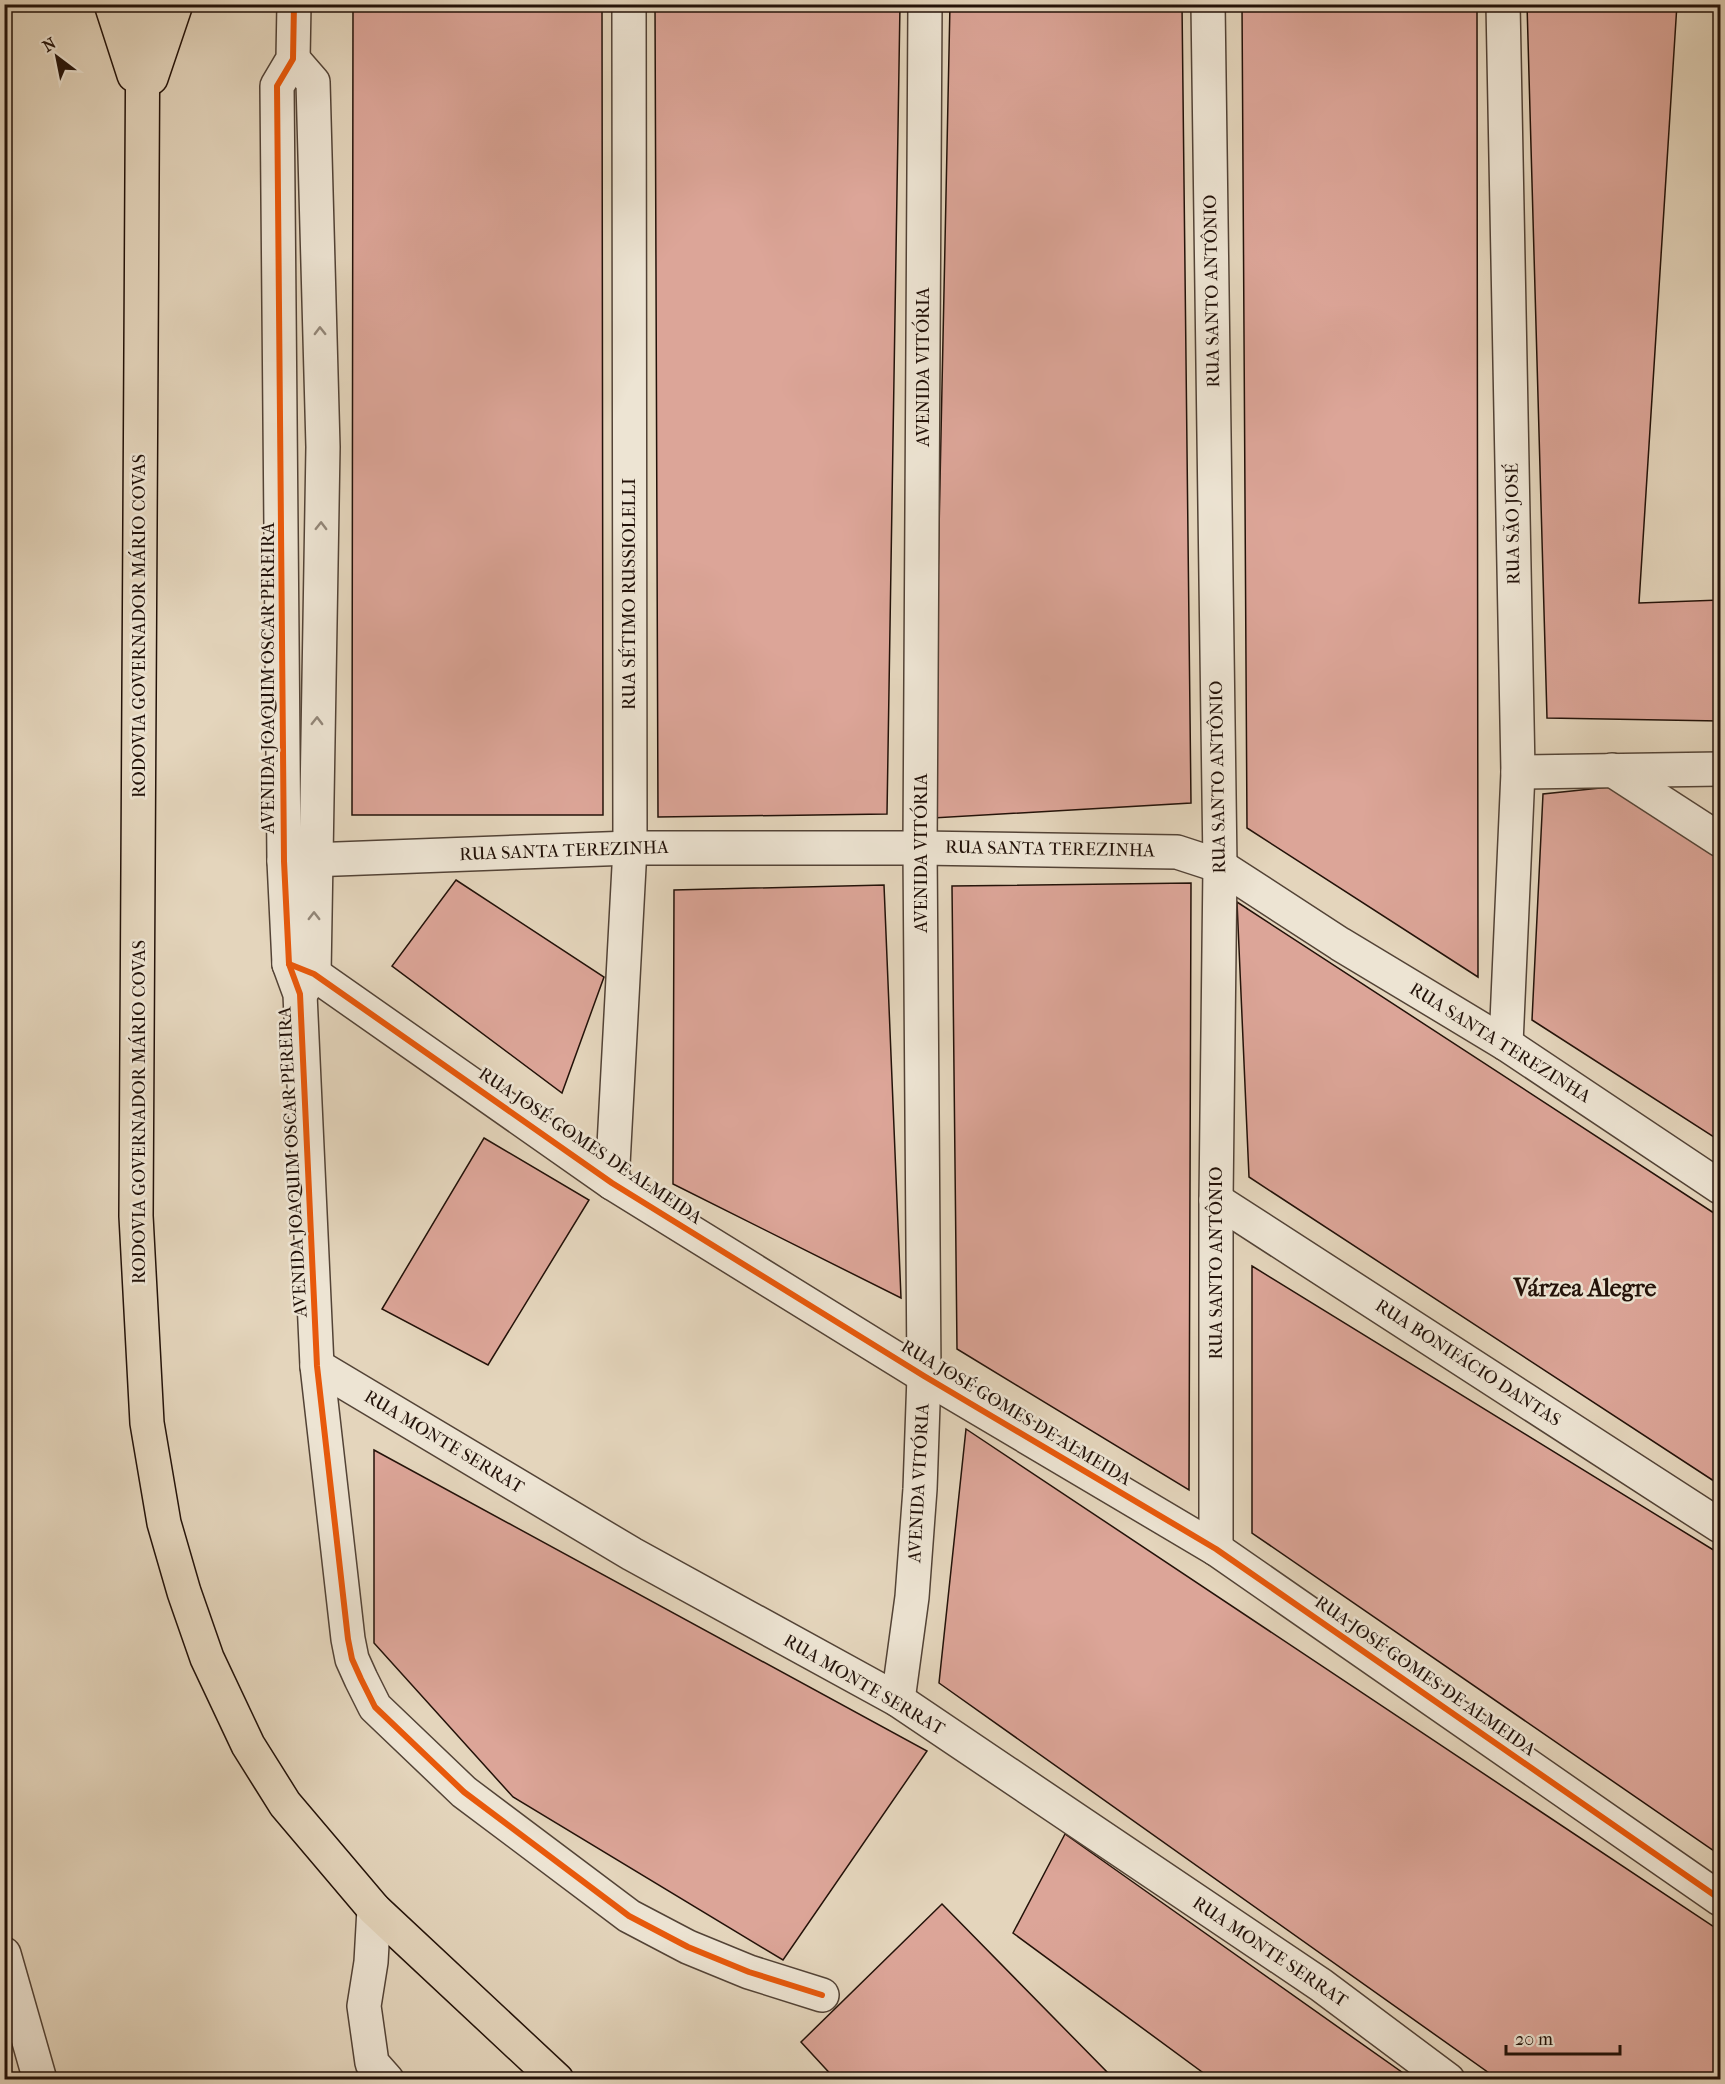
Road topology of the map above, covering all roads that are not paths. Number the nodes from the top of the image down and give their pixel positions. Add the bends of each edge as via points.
1 (111, 4) edge
2 (143, 4) edge
3 (176, 4) edge
4 (294, 4) edge
5 (629, 4) edge
6 (925, 4) edge
7 (1208, 4) edge
8 (1503, 4) edge
9 (293, 59) junction
10 (142, 102) junction
11 (281, 447) junction
12 (323, 447) junction
13 (1720, 769) edge
14 (1612, 770) junction
15 (1518, 772) junction
16 (1720, 840) edge
17 (630, 848) junction
18 (920, 848) junction
19 (299, 860) junction
20 (1220, 866) junction
21 (301, 978) junction
22 (1506, 1044) junction
23 (612, 1183) junction
24 (1720, 1186) edge
25 (1216, 1200) junction
26 (317, 1366) junction
27 (924, 1376) junction
28 (1720, 1526) edge
29 (1216, 1549) junction
30 (898, 1700) junction
31 (1720, 1899) edge
32 (374, 1909) junction
33 (4, 1954) edge
34 (822, 1995) dead end
35 (40, 2079) edge
36 (387, 2079) edge
37 (558, 2079) edge
38 (1448, 2079) edge

1 - 10 highway
2 - 10 highway, RODOVIA GOVERNADOR MÁRIO COVAS
3 - 10 highway
4 - 9 street, AVENIDA JOAQUIM OSCAR PEREIRA
5 - 17 street, RUA SÉTIMO RUSSIOLELLI
6 - 18 street, AVENIDA VITÓRIA
7 - 20 street, RUA SANTO ANTÔNIO
8 - 15 street, RUA SÃO JOSÉ
9 - 11 street, AVENIDA JOAQUIM OSCAR PEREIRA via 277,86
12 -> 9 street, AVENIDA JOAQUIM OSCAR PEREIRA via 313,82
10 - 32 highway, RODOVIA GOVERNADOR MÁRIO COVAS via 136,1216 147,1423 164,1523 207,1658 248,1745 285,1804
11 - 12 street
11 - 19 street, AVENIDA JOAQUIM OSCAR PEREIRA
19 -> 12 street, AVENIDA JOAQUIM OSCAR PEREIRA
13 - 14 street
14 - 15 street
14 - 16 street
15 - 22 street, RUA SÃO JOSÉ
17 - 18 street, RUA SANTA TEREZINHA
17 - 19 street, RUA SANTA TEREZINHA
17 - 23 street, RUA SÉTIMO RUSSIOLELLI
18 - 20 street, RUA SANTA TEREZINHA via 1165,851
18 - 27 street, AVENIDA VITÓRIA
19 - 21 street, AVENIDA JOAQUIM OSCAR PEREIRA
20 - 22 street, RUA SANTA TEREZINHA
20 - 25 street, RUA SANTO ANTÔNIO
21 - 23 street, RUA JOSÉ GOMES DE ALMEIDA
21 - 26 street, AVENIDA JOAQUIM OSCAR PEREIRA
22 - 24 street, RUA SANTA TEREZINHA
23 - 27 street, RUA JOSÉ GOMES DE ALMEIDA
25 - 28 street, RUA BONIFÁCIO DANTAS
25 - 29 street, RUA SANTO ANTÔNIO
26 - 30 street, RUA MONTE SERRAT via 632,1554
26 - 34 street, AVENIDA JOAQUIM OSCAR PEREIRA via 348,1639 352,1659 375,1707 464,1792 629,1916 698,1951
27 - 29 street, RUA JOSÉ GOMES DE ALMEIDA
27 - 30 street, AVENIDA VITÓRIA via 914,1576
29 - 31 street, RUA JOSÉ GOMES DE ALMEIDA
30 - 38 street, RUA MONTE SERRAT via 1311,1978
32 - 36 street via 364,2006 372,2063
32 - 37 highway, RODOVIA GOVERNADOR MÁRIO COVAS
33 - 35 street

